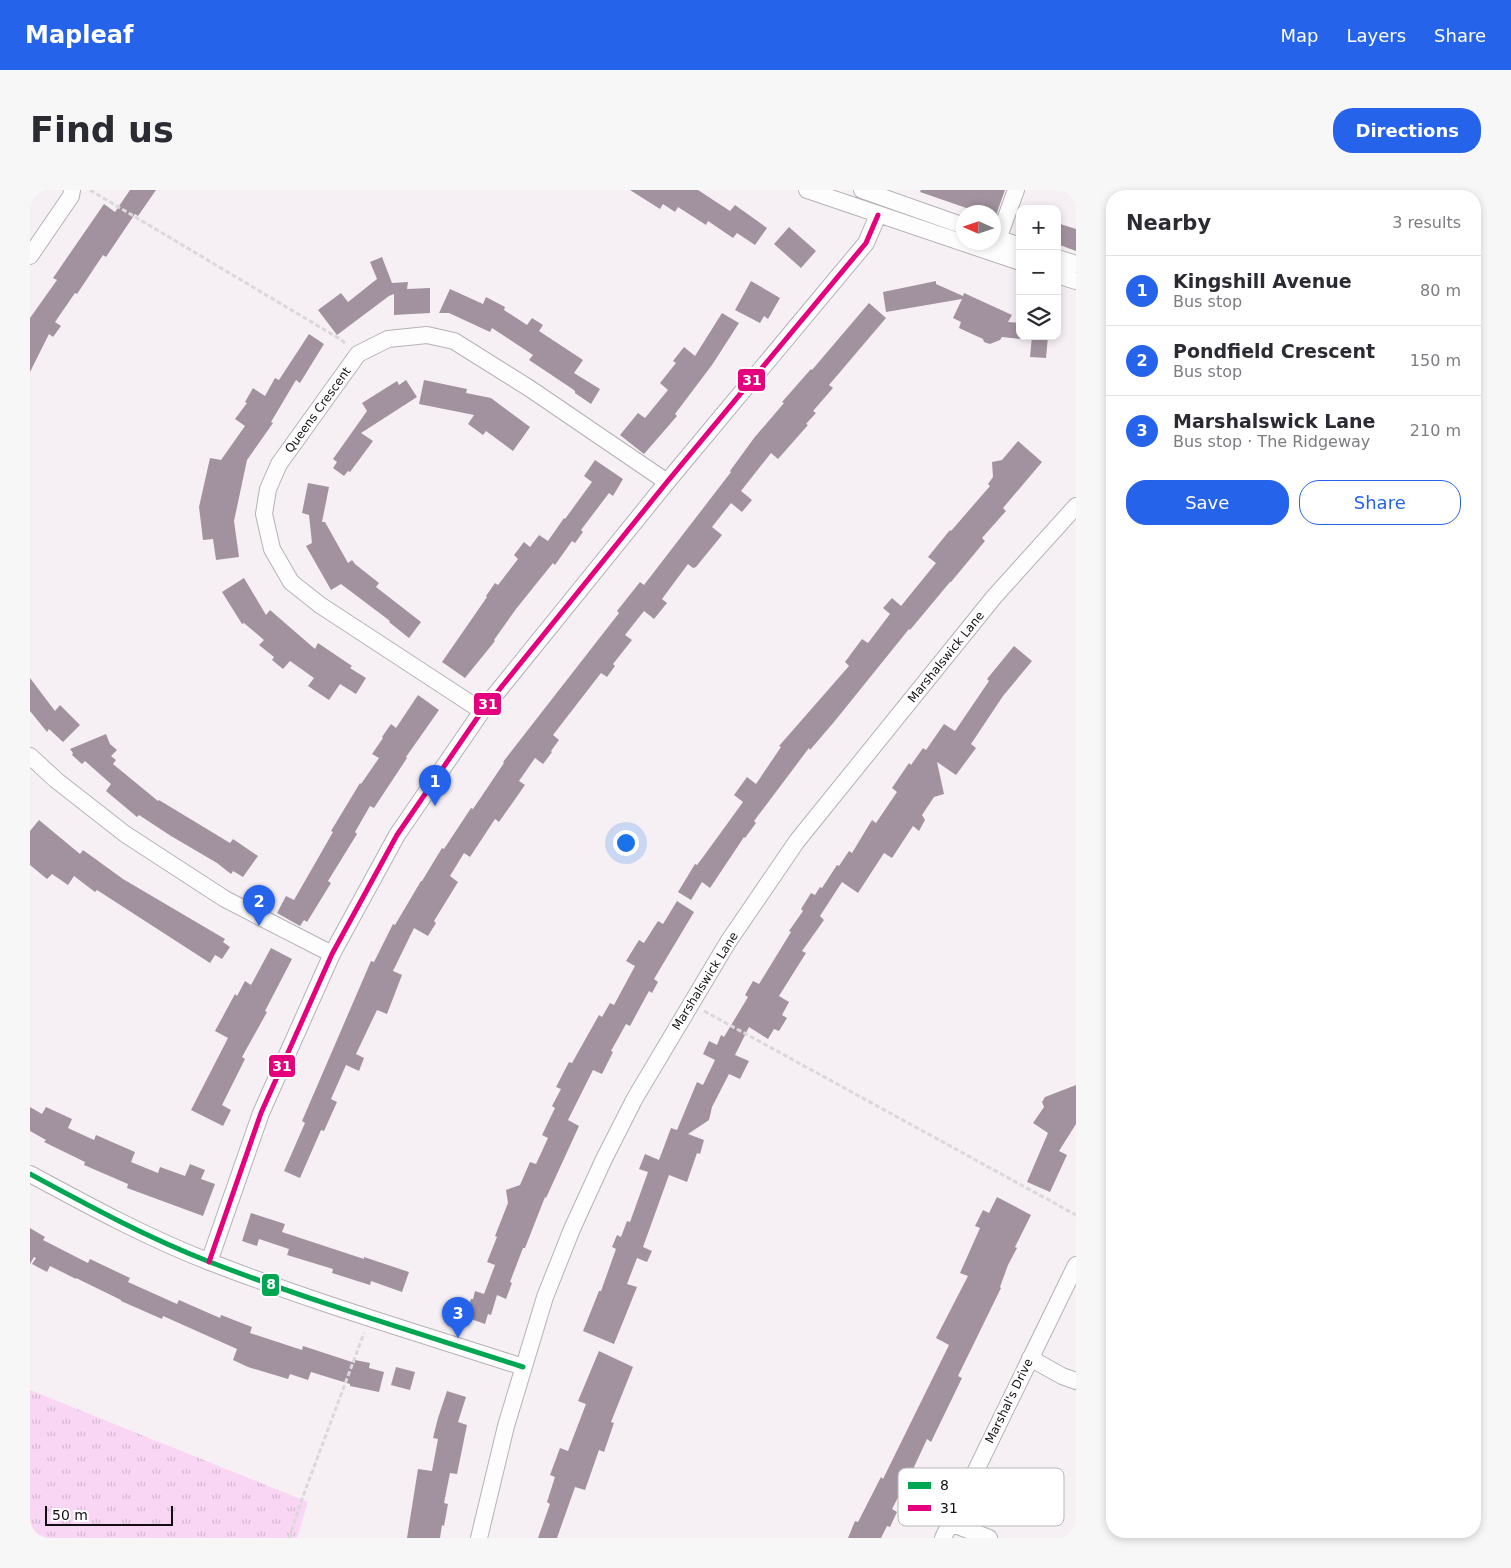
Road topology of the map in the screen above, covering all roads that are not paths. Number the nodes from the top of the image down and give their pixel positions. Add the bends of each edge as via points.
1 (72, 190) edge
2 (807, 190) edge
3 (858, 190) edge
4 (862, 190) edge
5 (1016, 190) edge
6 (852, 206) junction
7 (878, 215) junction
8 (956, 223) edge
9 (1001, 228) edge
10 (956, 234) edge
11 (1001, 244) edge
12 (1016, 246) edge
13 (1001, 248) edge
14 (30, 256) edge
15 (1016, 259) edge
16 (1061, 259) edge
17 (1076, 264) edge
18 (1061, 276) edge
19 (1076, 281) edge
20 (667, 482) junction
21 (1076, 506) edge
22 (482, 710) junction
23 (30, 756) edge
24 (332, 954) junction
25 (30, 1174) edge
26 (209, 1262) junction
27 (1076, 1265) edge
28 (1030, 1358) junction
29 (522, 1367) junction
30 (1076, 1381) edge
31 (977, 1468) edge
32 (949, 1526) edge
33 (958, 1526) edge
34 (479, 1538) edge
35 (943, 1538) edge
36 (989, 1538) edge

1 - 14 street
2 - 6 street
3 - 6 street
4 - 8 street
5 - 9 street
6 - 7 street
7 - 10 street
7 - 20 street via 866,243
11 - 12 street
13 - 15 street
16 - 17 street
18 - 19 street
20 - 22 street
20 - 22 street, Queens Crescent via 454,341 427,336 388,339 358,354 279,464 268,490 264,514 272,549 291,582 320,605
21 - 29 street, Marshalswick Lane via 994,597 797,840 728,942 635,1098 604,1159 545,1297
22 - 24 street via 397,835
23 - 24 street via 125,834 225,899
24 - 26 street via 262,1113
25 - 26 street via 110,1217
26 - 29 street via 301,1296
27 - 28 street, Marshal's Drive
28 - 30 street
28 - 31 street, Marshal's Drive
29 - 34 street, Marshalswick Lane
32 - 35 street, Marshal's Drive
33 - 36 street

